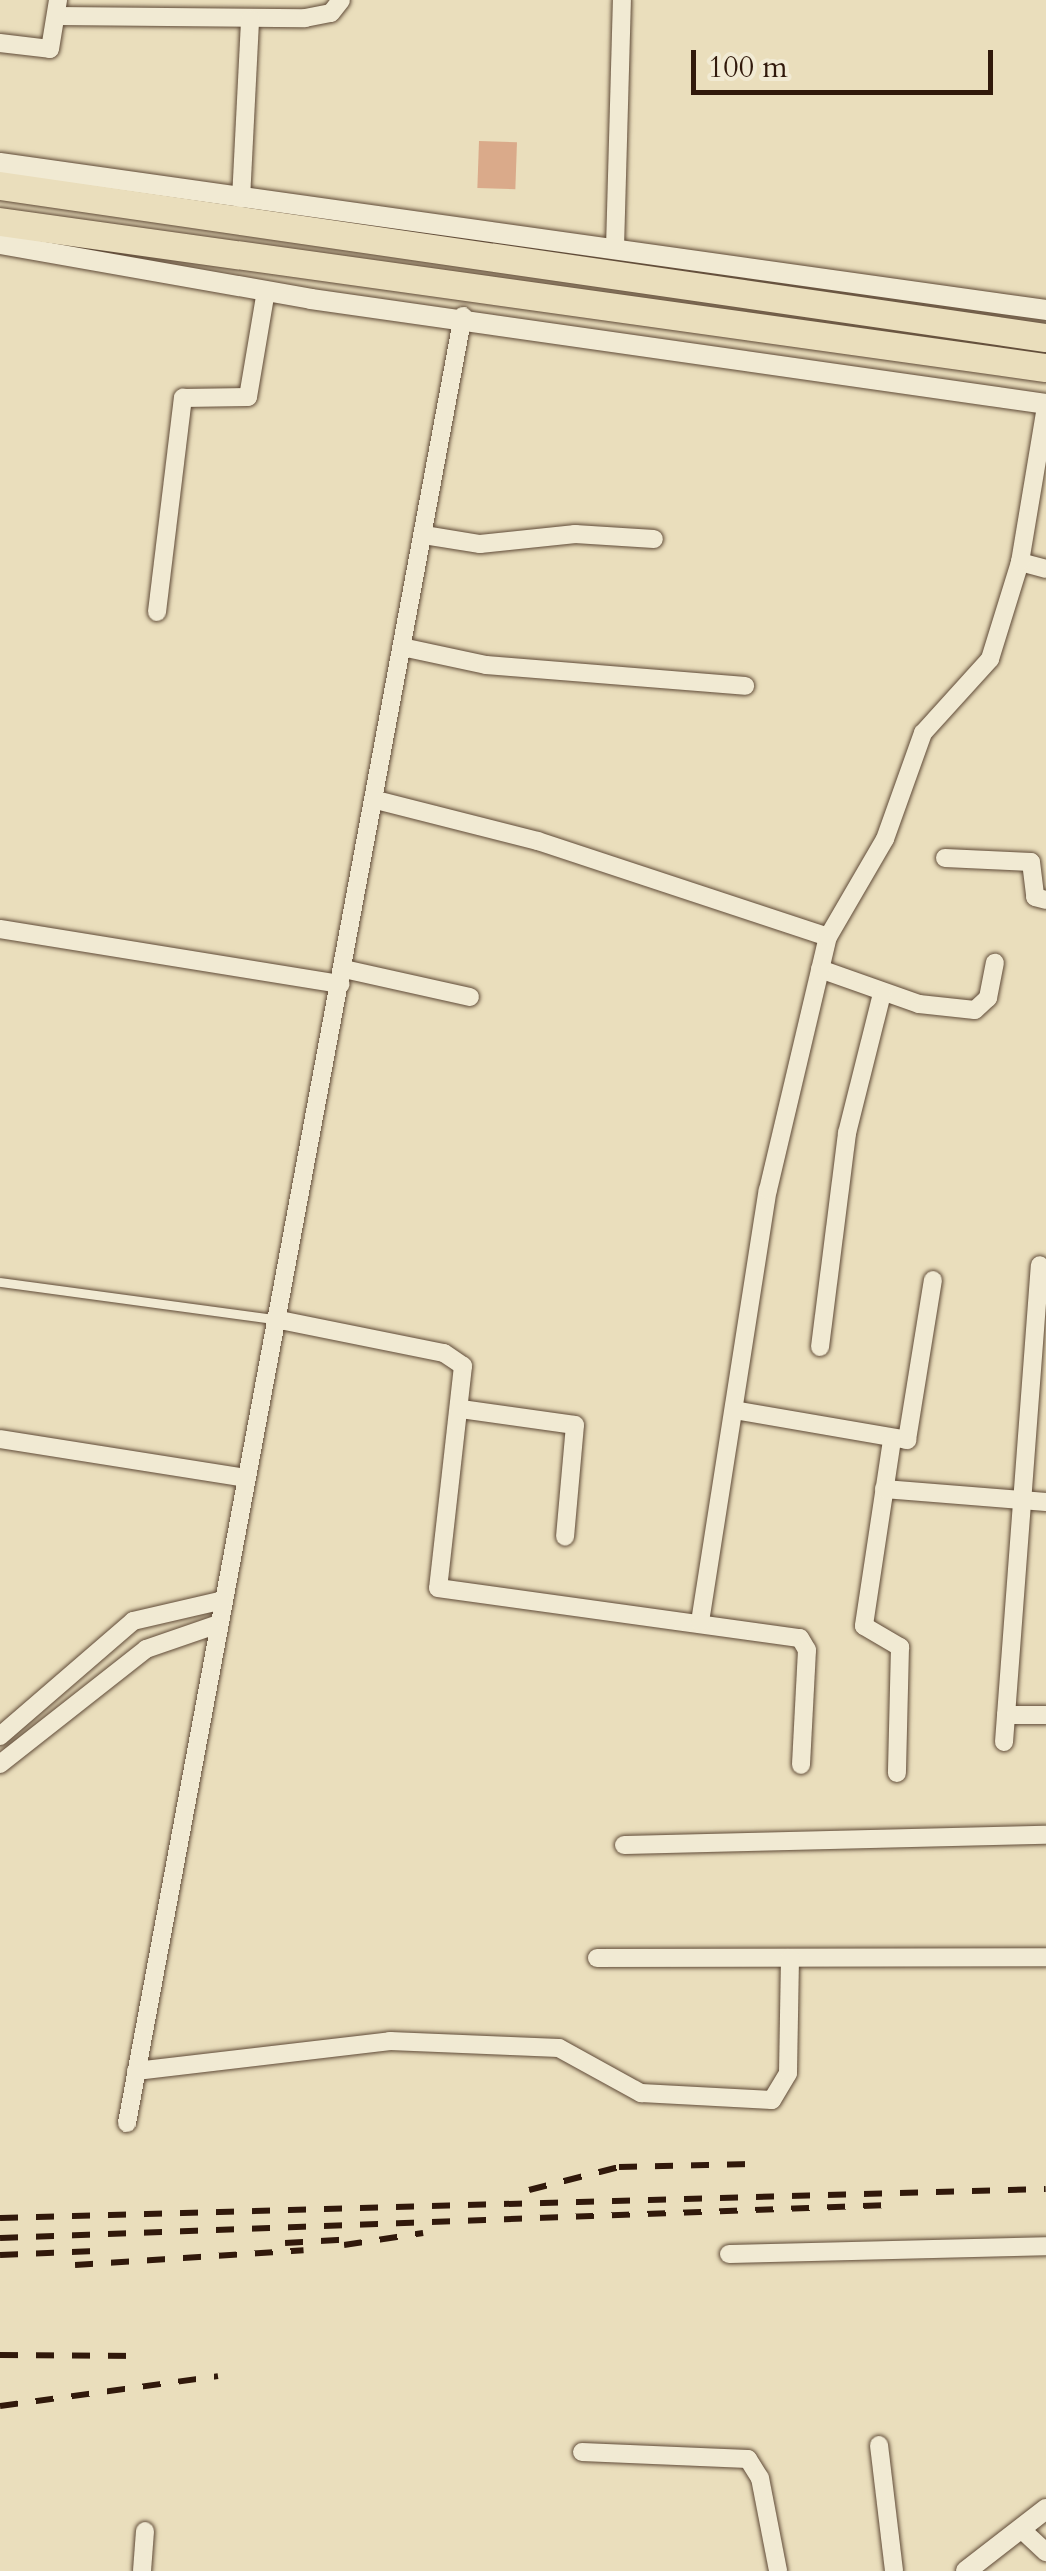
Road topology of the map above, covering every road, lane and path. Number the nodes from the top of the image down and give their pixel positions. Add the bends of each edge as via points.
1 (341, 0) edge
2 (622, 0) edge
3 (58, 8) edge
4 (154, 8) edge
5 (250, 19) junction
6 (0, 43) edge
7 (0, 163) edge
8 (0, 186) edge
9 (241, 199) junction
10 (0, 222) edge
11 (0, 244) edge
12 (614, 248) junction
13 (266, 291) junction
14 (1046, 310) edge
15 (463, 316) junction
16 (1046, 338) edge
17 (1046, 368) edge
18 (1046, 405) edge
19 (424, 535) junction
20 (654, 539) dead end
21 (1020, 562) junction
22 (1046, 568) edge
23 (157, 612) dead end
24 (402, 646) junction
25 (745, 686) dead end
26 (376, 800) junction
27 (945, 858) dead end
28 (1046, 900) edge
29 (0, 929) edge
30 (828, 937) junction
31 (994, 962) dead end
32 (820, 970) junction
33 (342, 976) junction
34 (882, 994) junction
35 (470, 998) dead end
36 (1040, 1264) dead end
37 (933, 1280) dead end
38 (0, 1282) edge
39 (275, 1319) junction
40 (820, 1348) dead end
41 (461, 1409) junction
42 (734, 1410) junction
43 (0, 1440) edge
44 (892, 1440) junction
45 (246, 1478) junction
46 (884, 1488) junction
47 (1018, 1501) junction
48 (1046, 1502) edge
49 (564, 1538) dead end
50 (223, 1600) junction
51 (700, 1622) junction
52 (218, 1624) junction
53 (1006, 1715) junction
54 (1046, 1715) edge
55 (0, 1736) edge
56 (1004, 1742) dead end
57 (0, 1764) edge
58 (800, 1765) dead end
59 (897, 1773) dead end
60 (1046, 1835) edge
61 (624, 1845) dead end
62 (1046, 1957) edge
63 (597, 1958) dead end
64 (790, 1958) junction
65 (136, 2071) junction
66 (127, 2123) dead end
67 (1046, 2246) edge
68 (729, 2254) dead end
69 (878, 2445) dead end
70 (582, 2452) dead end
71 (1046, 2509) edge
72 (1021, 2529) junction
73 (144, 2532) dead end
74 (1046, 2552) edge
75 (142, 2571) edge
76 (778, 2571) edge
77 (894, 2571) edge
78 (966, 2571) edge

1 - 5 street via 322,17
2 - 12 street
3 - 4 street
3 - 6 street via 50,49
4 - 5 street
5 - 9 street
7 - 9 street
8 - 16 highway
9 - 12 street
10 - 17 highway
11 - 13 street
12 - 14 street
13 - 15 street
13 - 23 street via 248,397 183,398
15 - 18 street
15 - 19 street
18 - 21 street
19 - 20 street via 480,544 575,534
19 - 24 street
21 - 22 street
21 - 30 street via 990,658 924,733 884,840
24 - 25 street via 486,664
24 - 26 street
26 - 30 street via 538,841
26 - 33 street
27 - 28 street via 1031,862 1035,897
29 - 33 street
30 - 32 street
31 - 34 street via 988,998 975,1010
32 - 34 street
32 - 42 street via 768,1190
33 - 35 street
33 - 39 street
34 - 40 street via 847,1133
36 - 47 street
37 - 44 street via 914,1429
38 - 39 lane
39 - 41 street via 456,1357
39 - 45 street
41 - 49 street via 575,1425
41 - 51 street via 438,1588
42 - 44 street
42 - 51 street
43 - 45 street
44 - 46 street
45 - 50 street
46 - 47 street
46 - 59 street via 864,1626 900,1647
47 - 48 street
47 - 53 street
50 - 52 street
50 - 55 street via 133,1621
51 - 58 street via 806,1642
52 - 57 street via 146,1650
52 - 65 street
53 - 54 street
53 - 56 street
60 - 61 street
62 - 64 street
63 - 64 street
64 - 65 street via 788,2074 772,2100 641,2093 559,2048 390,2041
65 - 66 street
67 - 68 street
69 - 77 street
70 - 76 street via 748,2458
71 - 72 street
72 - 74 street
72 - 78 street
73 - 75 street

